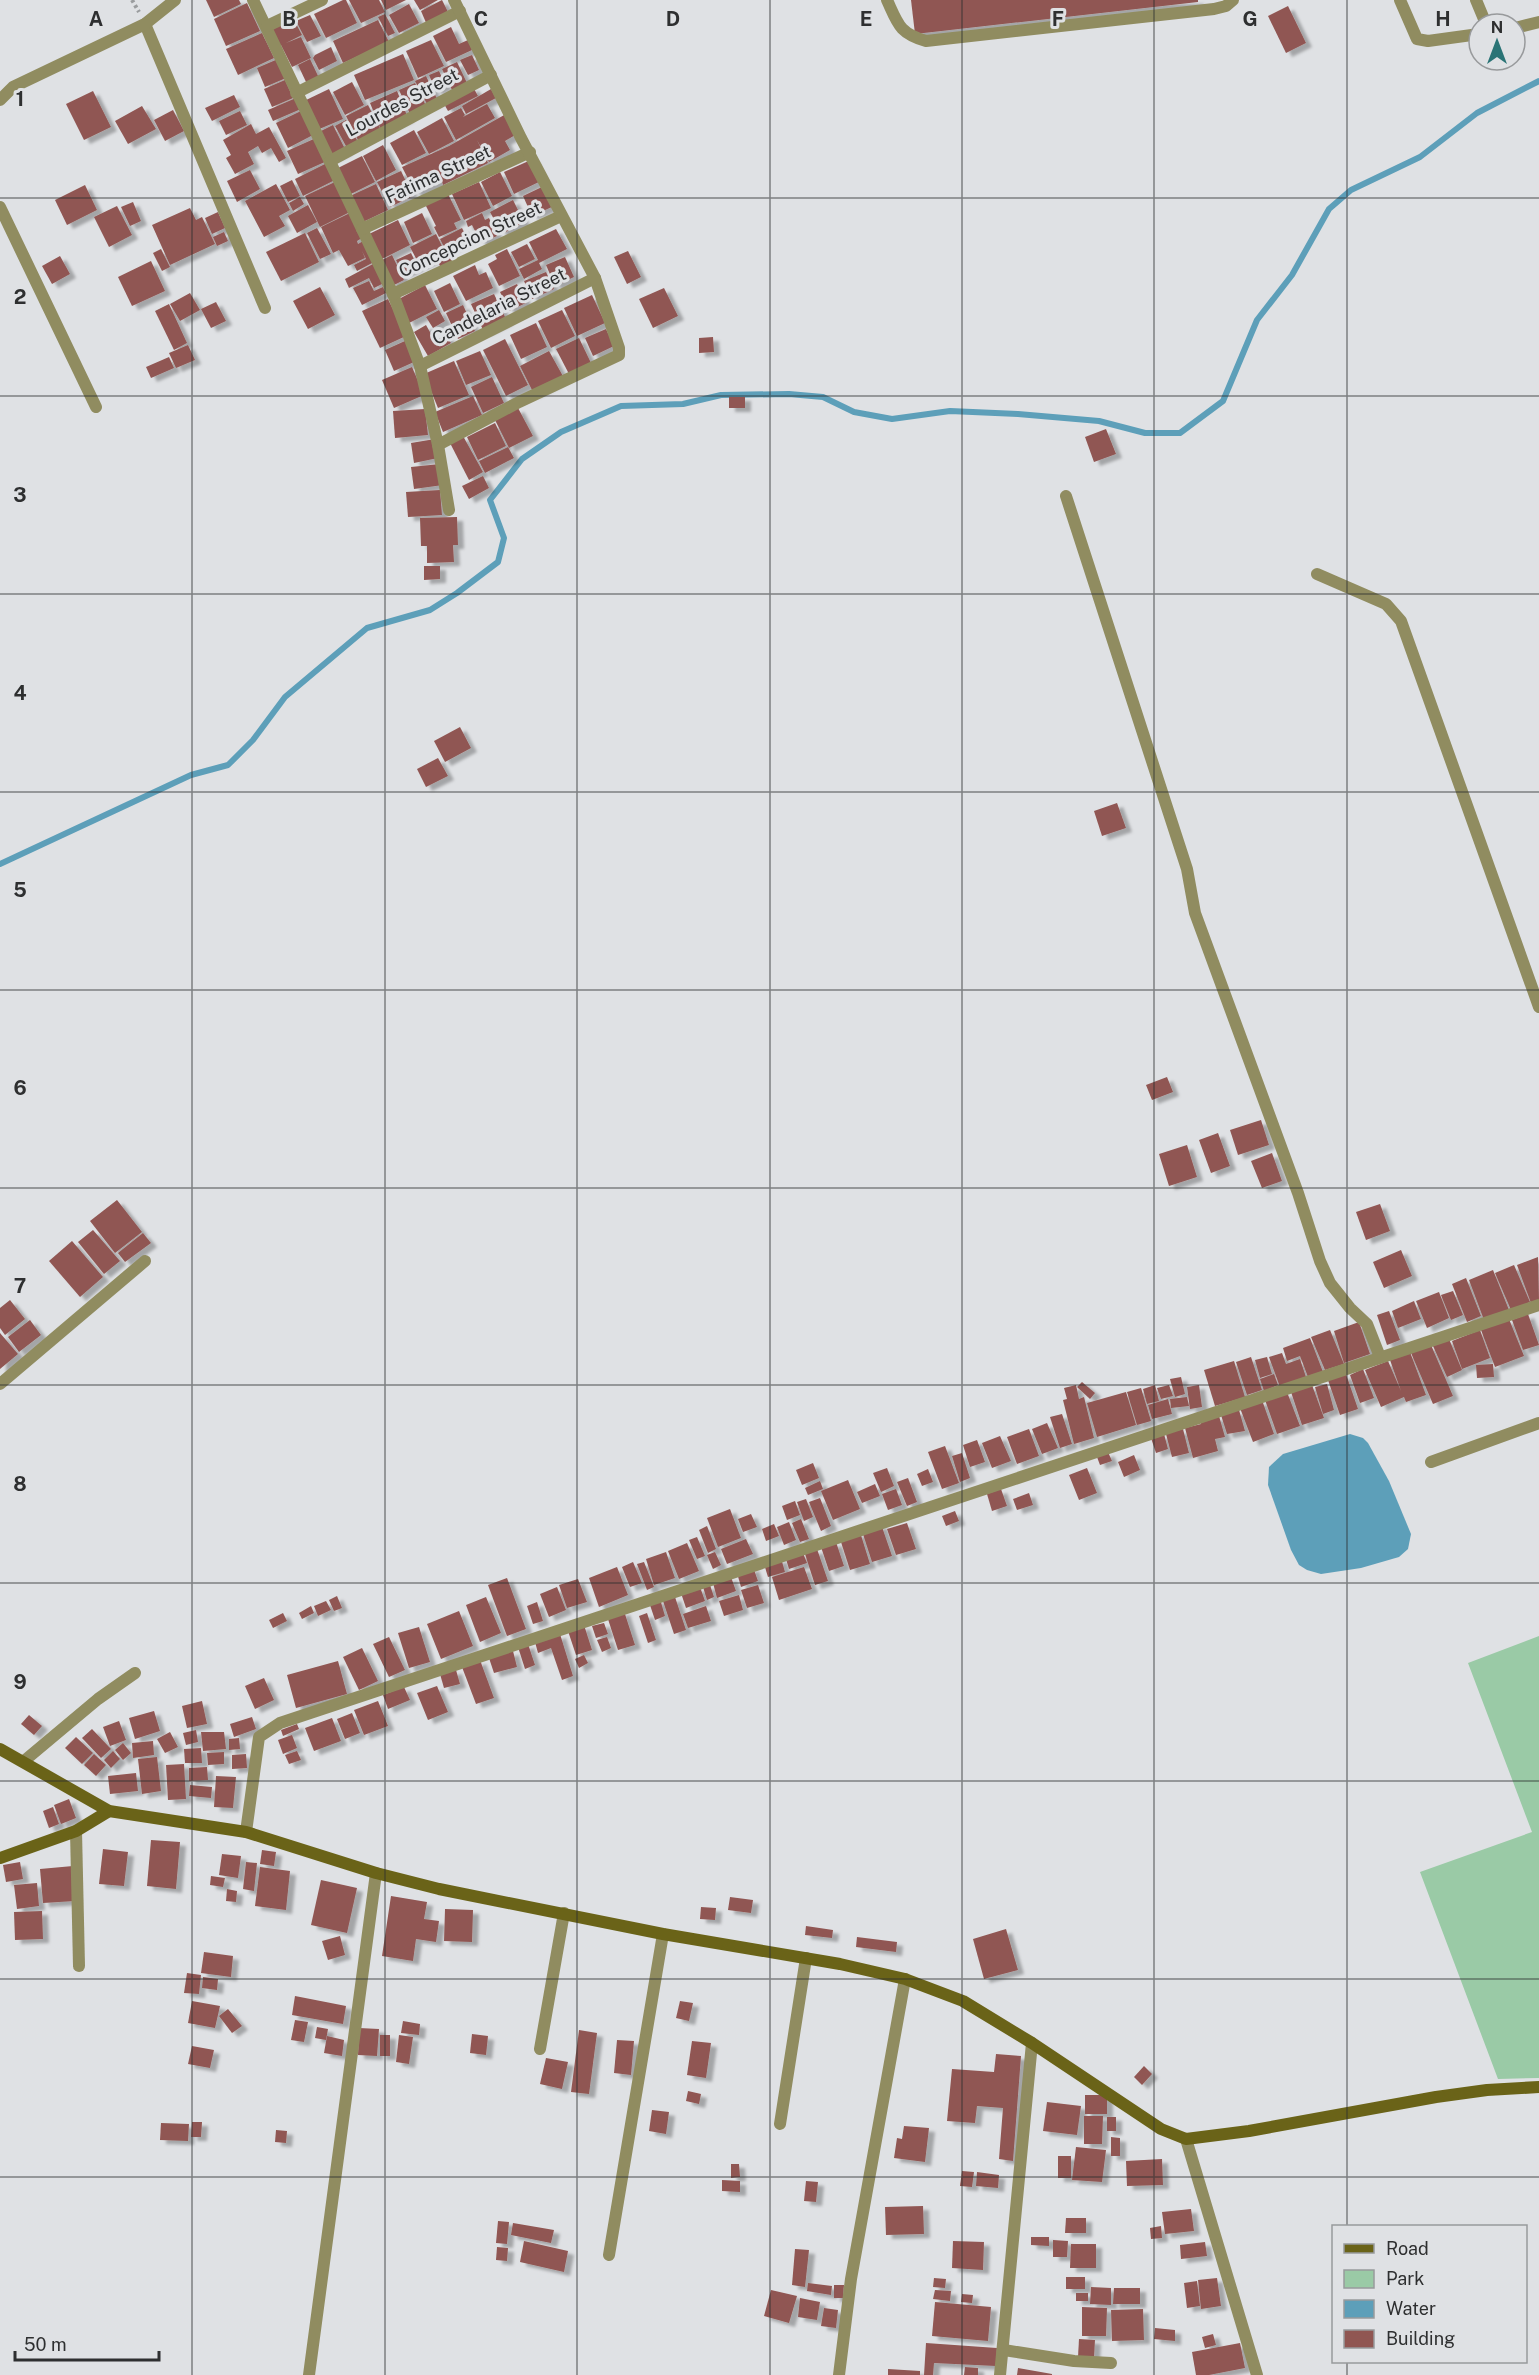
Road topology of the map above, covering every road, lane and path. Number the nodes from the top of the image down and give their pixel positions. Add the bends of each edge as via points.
1 (175, 0) edge
2 (253, 0) edge
3 (322, 0) edge
4 (887, 0) edge
5 (1233, 0) edge
6 (1400, 0) edge
7 (457, 6) edge
8 (145, 24) junction
9 (267, 26) junction
10 (1467, 35) edge
11 (491, 75) junction
12 (296, 93) junction
13 (0, 100) edge
14 (530, 152) junction
15 (330, 161) junction
16 (0, 207) edge
17 (561, 216) junction
18 (362, 229) junction
19 (595, 278) junction
20 (393, 294) junction
21 (265, 308) dead end
22 (420, 366) junction
23 (96, 407) dead end
24 (438, 445) junction
25 (1066, 496) dead end
26 (449, 510) dead end
27 (1317, 574) dead end
28 (1539, 1007) edge
29 (145, 1261) dead end
30 (1539, 1305) edge
31 (1380, 1357) junction
32 (0, 1384) edge
33 (1539, 1423) edge
34 (1431, 1462) dead end
35 (135, 1673) dead end
36 (0, 1749) edge
37 (24, 1761) junction
38 (109, 1811) junction
39 (76, 1831) junction
40 (246, 1832) junction
41 (0, 1858) edge
42 (376, 1873) junction
43 (564, 1913) junction
44 (663, 1934) junction
45 (806, 1958) junction
46 (79, 1966) dead end
47 (905, 1980) junction
48 (1032, 2043) junction
49 (540, 2049) dead end
50 (1539, 2087) edge
51 (780, 2124) dead end
52 (1186, 2139) junction
53 (609, 2255) dead end
54 (1004, 2349) junction
55 (1111, 2363) dead end
56 (309, 2375) edge
57 (839, 2375) edge
58 (1000, 2375) edge
59 (1257, 2375) edge

1 - 8 street
2 - 9 street
3 - 9 street
4 - 5 street via 899,26 909,36 926,40 1214,9
6 - 10 street via 1417,39
7 - 11 street
7 - 12 street
8 - 13 street via 13,87
8 - 21 street
9 - 12 street
11 - 14 street
11 - 15 street, Lourdes Street
12 - 15 street
14 - 17 street
14 - 18 street, Fatima Street
15 - 18 street
16 - 23 street
17 - 19 street
17 - 20 street, Concepcion Street
18 - 20 street
19 - 22 street, Candelaria Street
19 - 24 street via 617,337 619,355
20 - 22 street
22 - 24 street
24 - 26 street
25 - 31 street via 1187,869 1195,913 1320,1261 1330,1282 1367,1324
27 - 28 street via 1386,604 1401,621
29 - 32 street
30 - 31 street
31 - 40 street via 280,1723 259,1737
33 - 34 street
35 - 37 street
36 - 37 street
37 - 38 street
38 - 39 street
38 - 40 street
39 - 41 street
39 - 46 street
40 - 42 street
42 - 43 street
42 - 56 street
43 - 44 street
43 - 49 street
44 - 45 street
44 - 53 street
45 - 47 street
45 - 51 street
47 - 48 street via 963,2001
47 - 57 street via 851,2279
48 - 52 street via 1143,2117
48 - 54 street
50 - 52 street via 1436,2097
52 - 59 street
54 - 55 street
54 - 58 street

